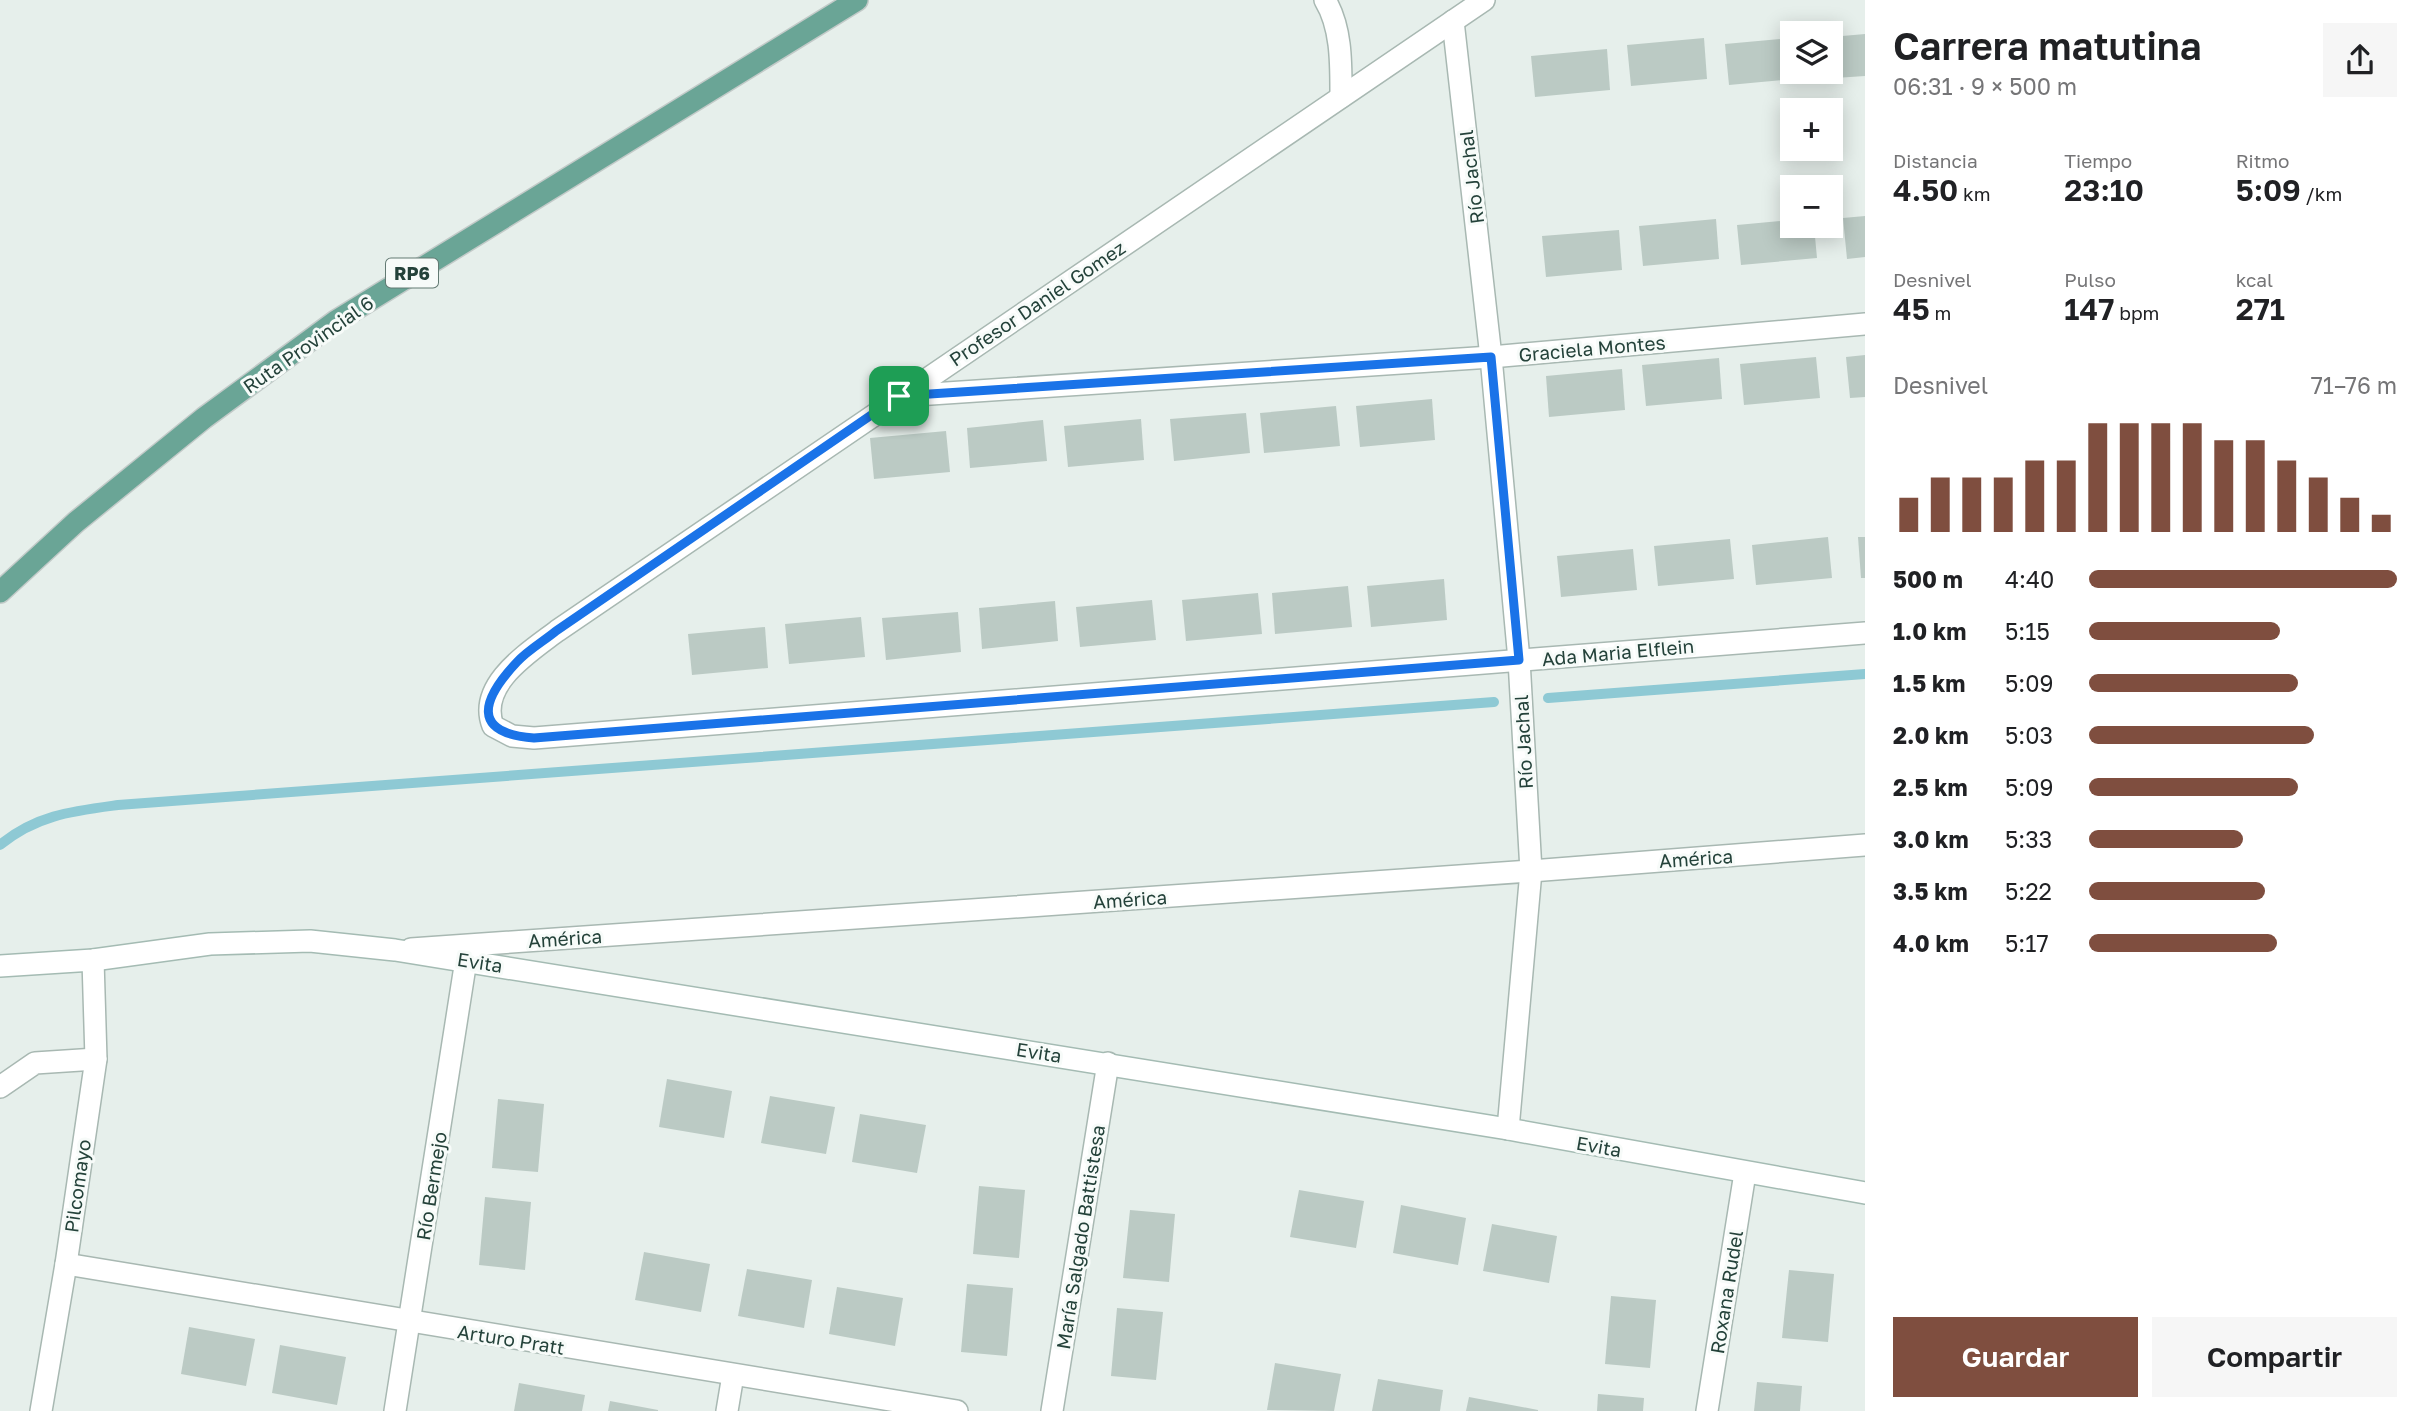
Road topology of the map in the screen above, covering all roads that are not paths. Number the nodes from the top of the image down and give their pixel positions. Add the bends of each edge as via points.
1 (857, 0) edge
2 (1325, 0) edge
3 (1484, 0) edge
4 (1453, 21) junction
5 (1341, 97) junction
6 (1865, 324) edge
7 (1491, 357) junction
8 (899, 396) junction
9 (0, 592) edge
10 (1865, 633) edge
11 (1519, 660) junction
12 (534, 738) joint
13 (1865, 845) edge
14 (1531, 871) junction
15 (395, 950) junction
16 (93, 960) junction
17 (466, 960) junction
18 (0, 966) edge
19 (96, 1059) junction
20 (1108, 1063) junction
21 (0, 1087) edge
22 (1508, 1129) junction
23 (1745, 1172) junction
24 (1865, 1193) edge
25 (66, 1264) junction
26 (410, 1322) junction
27 (733, 1375) junction
28 (41, 1411) edge
29 (395, 1411) edge
30 (727, 1411) edge
31 (957, 1411) edge
32 (1052, 1411) edge
33 (1707, 1411) edge

1 - 9 main road, Ruta Provincial 6 / RP6 via 336,321 193,427 76,522
2 - 5 street via 1339,42
3 - 4 street, Profesor Daniel Gomez
4 - 5 street, Profesor Daniel Gomez
4 - 7 street, Río Jachal
5 - 8 street, Profesor Daniel Gomez
6 - 7 street, Graciela Montes
7 - 8 street, Graciela Montes
7 - 11 street, Río Jachal
8 - 12 street, Profesor Daniel Gomez via 518,661 491,696 489,716 500,732
10 - 11 street, Ada Maria Elflein
11 - 12 street, Ada Maria Elflein
11 - 14 street, Río Jachal
13 - 14 street, América
14 - 15 street, América
14 - 22 street, Río Jachal
15 - 16 street, Evita via 310,941 210,944
15 - 17 street, Evita
16 - 18 street
16 - 19 street, Pilcomayo
17 - 20 street, Evita
17 - 26 street, Río Bermejo
19 - 21 street via 35,1063
19 - 25 street, Pilcomayo
20 - 22 street, Evita
20 - 32 street, María Salgado Battistesa
22 - 23 street, Evita
23 - 24 street, Evita
23 - 33 street, Roxana Rudel
25 - 26 street, Arturo Pratt
25 - 28 street, Pilcomayo
26 - 27 street, Arturo Pratt
26 - 29 street, Río Bermejo
27 - 30 street
27 - 31 street, Arturo Pratt

